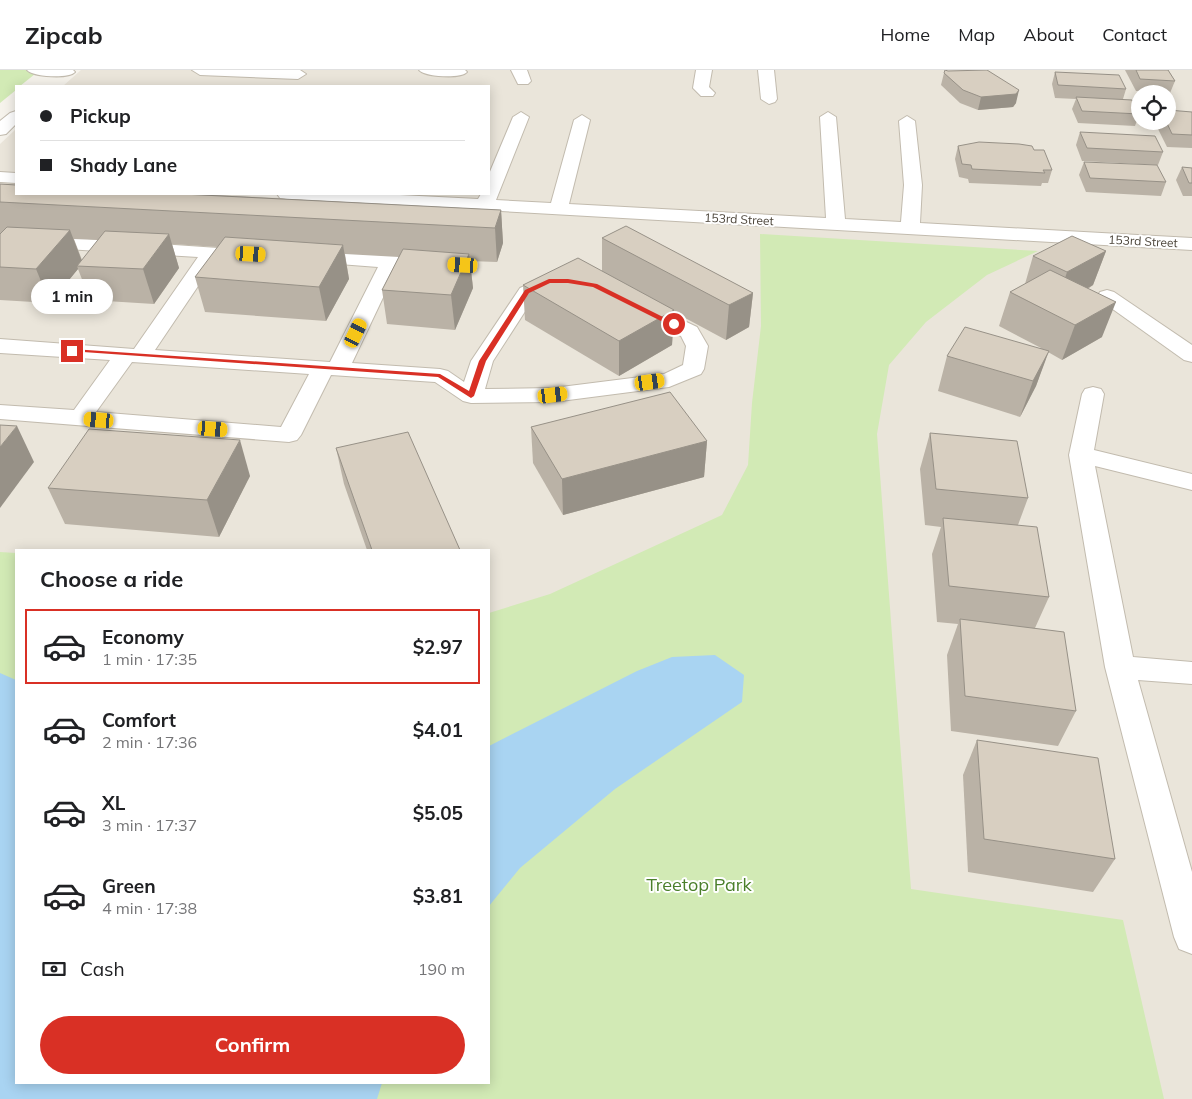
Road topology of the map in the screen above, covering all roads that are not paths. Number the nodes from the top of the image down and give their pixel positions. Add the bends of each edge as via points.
1 (35, 70) edge
2 (200, 70) edge
3 (704, 70) edge
4 (766, 70) edge
5 (68, 71) edge
6 (459, 72) dead end
7 (422, 73) edge
8 (296, 77) edge
9 (51, 85) edge
10 (707, 93) dead end
11 (769, 99) dead end
12 (15, 117) edge
13 (521, 117) dead end
14 (828, 117) dead end
15 (582, 120) dead end
16 (907, 120) dead end
17 (0, 130) edge
18 (0, 177) edge
19 (15, 178) edge
20 (490, 193) edge
21 (304, 195) edge
22 (489, 195) edge
23 (485, 205) junction
24 (559, 209) junction
25 (836, 224) junction
26 (910, 228) junction
27 (0, 239) edge
28 (28, 241) junction
29 (1192, 244) edge
30 (211, 252) junction
31 (231, 253) edge
32 (291, 256) edge
33 (11, 259) edge
34 (390, 262) junction
35 (454, 265) edge
36 (1107, 296) edge
37 (0, 346) edge
38 (133, 355) junction
39 (1192, 355) edge
40 (330, 368) junction
41 (1093, 394) dead end
42 (471, 396) junction
43 (0, 412) edge
44 (80, 418) junction
45 (1081, 456) junction
46 (1192, 482) edge
47 (1120, 667) junction
48 (1192, 673) edge
49 (1192, 937) edge

1 - 5 street
2 - 8 street
3 - 10 street via 701,88
4 - 11 street
5 - 9 street
6 - 7 street
12 - 17 street
13 - 20 street
14 - 25 street
15 - 24 street
16 - 26 street via 913,185
18 - 19 street
21 - 23 street, 153rd Street
22 - 23 street
23 - 24 street, 153rd Street
24 - 25 street, 153rd Street
25 - 26 street, 153rd Street
26 - 29 street, 153rd Street
27 - 28 street
28 - 30 street
28 - 33 street
30 - 31 street
30 - 38 street
32 - 34 street
34 - 35 street
34 - 40 street
36 - 39 street
37 - 38 street
38 - 40 street
38 - 44 street
40 - 42 street via 440,376
40 - 44 street via 289,435
41 - 45 street
42 - 42 street via 482,361 527,292 549,281 595,286 689,332 697,346 693,369 669,380 553,395
43 - 44 street
45 - 46 street
45 - 47 street
47 - 48 street
47 - 49 street

